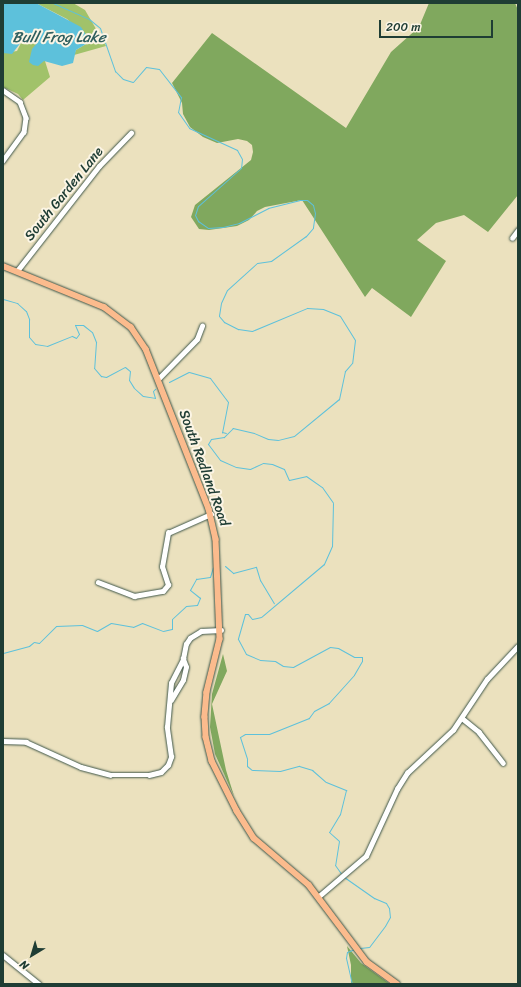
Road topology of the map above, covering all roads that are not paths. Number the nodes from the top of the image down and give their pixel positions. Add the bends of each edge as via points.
1 (3, 90) edge
2 (131, 133) dead end
3 (3, 161) edge
4 (518, 230) edge
5 (512, 238) dead end
6 (3, 266) edge
7 (17, 271) junction
8 (202, 326) dead end
9 (159, 378) junction
10 (211, 514) junction
11 (98, 582) dead end
12 (221, 630) junction
13 (518, 646) edge
14 (183, 659) junction
15 (170, 702) junction
16 (462, 718) junction
17 (3, 741) edge
18 (503, 763) dead end
19 (318, 897) junction
20 (3, 955) edge
21 (39, 984) edge
22 (397, 984) edge

1 - 3 street via 20,102 26,118 24,132
2 - 7 street, South Garden Lane via 99,166
4 - 5 street
6 - 7 main road, South Redland Road
7 - 9 main road, South Redland Road via 93,301 121,318 143,343
8 - 9 street via 197,339
9 - 10 main road, South Redland Road
10 - 11 street via 168,533 162,567 168,585 163,591 134,596
10 - 12 main road, South Redland Road via 218,552
12 - 14 street via 205,630 195,634 186,644
12 - 19 main road, South Redland Road via 205,707 206,737 212,761 249,831 264,848 300,876
13 - 16 street via 487,679
14 - 15 street via 173,677
14 - 15 street via 186,667 183,680
15 - 17 street via 166,727 171,757 165,769 157,773 110,775 81,766 26,742
16 - 18 street via 480,732
16 - 19 street via 404,777 372,847 358,864
19 - 22 main road, South Redland Road via 363,958 378,972
20 - 21 street

